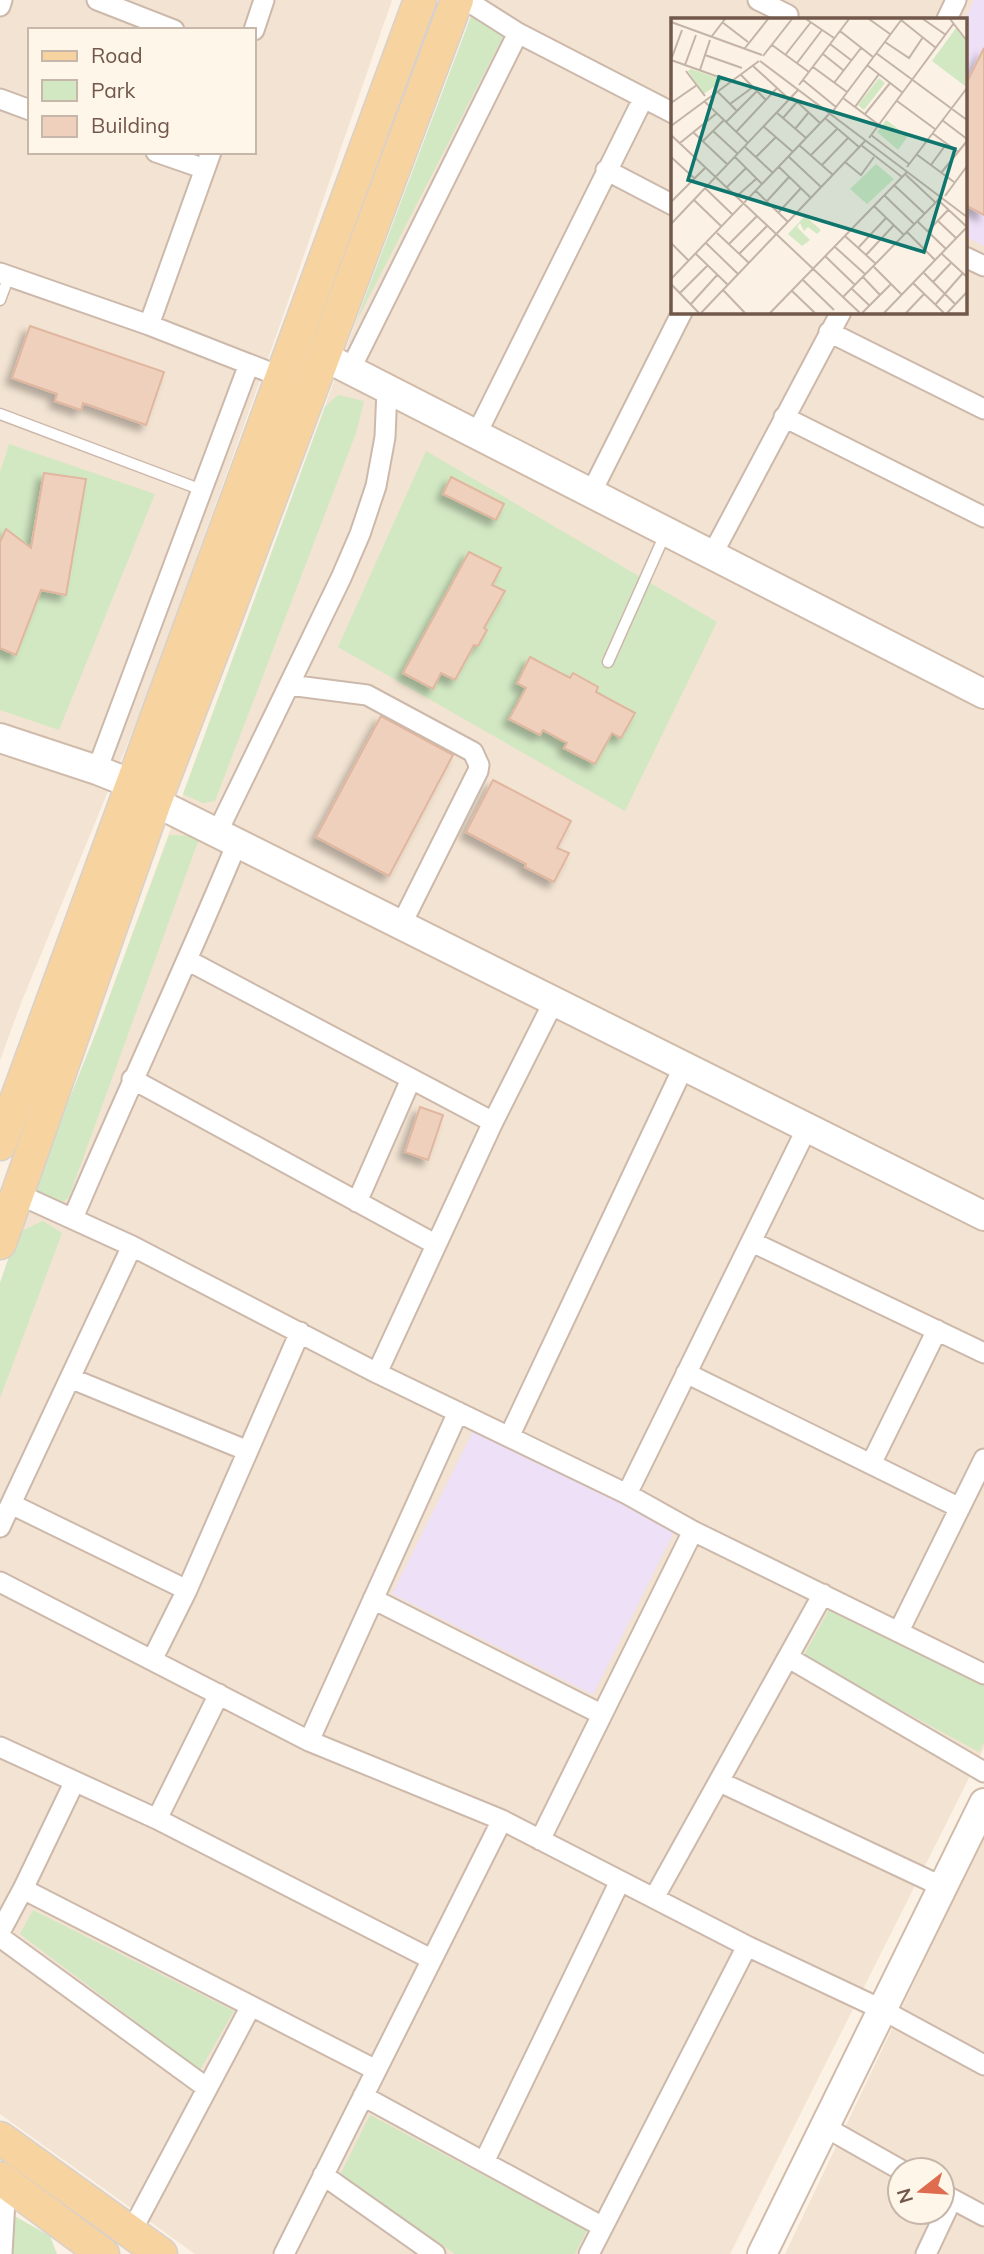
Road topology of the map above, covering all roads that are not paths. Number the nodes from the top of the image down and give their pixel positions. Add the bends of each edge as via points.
1 (2, 0) edge
2 (97, 0) edge
3 (264, 0) edge
4 (420, 0) edge
5 (458, 0) edge
6 (758, 0) edge
7 (956, 0) edge
8 (0, 6) edge
9 (491, 6) edge
10 (789, 11) edge
11 (947, 18) edge
12 (169, 28) edge
13 (255, 28) edge
14 (518, 33) junction
15 (0, 99) edge
16 (643, 99) junction
17 (28, 109) edge
18 (671, 112) edge
19 (168, 154) edge
20 (208, 161) edge
21 (606, 170) junction
22 (671, 204) edge
23 (967, 258) edge
24 (984, 266) edge
25 (5, 274) edge
26 (0, 300) edge
27 (681, 313) edge
28 (840, 313) edge
29 (149, 325) junction
30 (829, 332) junction
31 (336, 363) junction
32 (249, 364) junction
33 (282, 377) junction
34 (387, 389) junction
35 (984, 409) edge
36 (0, 414) edge
37 (784, 417) junction
38 (476, 435) junction
39 (202, 490) junction
40 (591, 493) junction
41 (984, 517) edge
42 (666, 532) junction
43 (235, 548) junction
44 (712, 555) junction
45 (608, 662) dead end
46 (289, 685) junction
47 (984, 694) edge
48 (0, 738) edge
49 (97, 770) junction
50 (143, 793) junction
51 (227, 838) junction
52 (401, 925) junction
53 (189, 961) junction
54 (554, 1001) junction
55 (684, 1066) junction
56 (132, 1079) junction
57 (411, 1079) junction
58 (493, 1122) junction
59 (807, 1128) junction
60 (0, 1144) edge
61 (18, 1194) junction
62 (358, 1202) junction
63 (984, 1216) edge
64 (73, 1218) junction
65 (752, 1242) junction
66 (0, 1243) edge
67 (435, 1244) junction
68 (132, 1246) junction
69 (937, 1331) junction
70 (300, 1332) junction
71 (984, 1353) edge
72 (377, 1373) junction
73 (687, 1373) junction
74 (70, 1378) junction
75 (458, 1412) junction
76 (509, 1437) junction
77 (248, 1451) junction
78 (984, 1460) edge
79 (871, 1464) junction
80 (627, 1494) junction
81 (11, 1504) junction
82 (960, 1508) junction
83 (0, 1527) edge
84 (694, 1531) junction
85 (2, 1590) edge
86 (187, 1590) junction
87 (822, 1594) junction
88 (373, 1599) junction
89 (899, 1631) junction
90 (789, 1658) junction
91 (152, 1660) junction
92 (984, 1674) edge
93 (219, 1694) junction
94 (601, 1714) junction
95 (309, 1741) junction
96 (0, 1747) edge
97 (984, 1772) edge
98 (720, 1782) junction
99 (74, 1783) junction
100 (984, 1803) edge
101 (157, 1819) junction
102 (502, 1821) junction
103 (540, 1840) junction
104 (620, 1881) junction
105 (943, 1887) junction
106 (23, 1889) junction
107 (654, 1898) junction
108 (0, 1932) edge
109 (0, 1937) edge
110 (747, 1946) junction
111 (431, 1959) junction
112 (251, 2006) junction
113 (881, 2009) junction
114 (984, 2065) edge
115 (376, 2070) junction
116 (207, 2088) junction
117 (363, 2095) junction
118 (825, 2127) junction
119 (0, 2138) edge
120 (484, 2162) junction
121 (886, 2162) edge
122 (324, 2175) junction
123 (1, 2178) edge
124 (956, 2202) edge
125 (984, 2216) edge
126 (936, 2226) edge
127 (603, 2227) junction
128 (131, 2232) junction
129 (2, 2254) edge
130 (103, 2254) edge
131 (161, 2254) edge
132 (284, 2254) edge
133 (435, 2254) edge
134 (589, 2254) edge
135 (762, 2254) edge
136 (926, 2254) edge

1 - 8 street
2 - 12 street
3 - 13 street
4 - 33 main road
5 - 9 street
5 - 31 main road
6 - 10 street
7 - 11 street
9 - 14 street
14 - 16 street
14 - 31 street
15 - 17 street
16 - 18 street
16 - 21 street
19 - 20 street
20 - 29 street
21 - 22 street
21 - 38 street
23 - 24 street
25 - 26 lane
25 - 29 street
27 - 40 street
28 - 30 street
29 - 32 street
30 - 35 street
30 - 37 street
31 - 34 street
31 - 43 main road
32 - 33 street
32 - 39 street
33 - 43 main road
34 - 38 street
34 - 46 street via 385,438 376,486 341,578
36 - 39 lane
37 - 41 street
37 - 44 street
38 - 40 street
39 - 49 street
40 - 42 street
42 - 44 street
42 - 45 lane
43 - 50 main road
44 - 47 street
46 - 51 street
46 - 52 street via 367,695 477,757 478,771
48 - 49 street
49 - 50 street
50 - 51 street
50 - 60 main road
50 - 61 main road
51 - 52 street
51 - 53 street
52 - 54 street
53 - 56 street
53 - 57 street
54 - 55 street
54 - 58 street
55 - 59 street
55 - 76 street
56 - 62 street
56 - 64 street
57 - 58 street
57 - 62 street
58 - 67 street
59 - 63 street
59 - 65 street
61 - 64 street
61 - 66 main road
62 - 67 street
64 - 68 street
65 - 69 street
65 - 73 street
67 - 72 street
68 - 70 street
68 - 74 street
69 - 71 street
69 - 79 street
70 - 72 street
70 - 77 street
72 - 75 street
73 - 79 street
73 - 80 street
74 - 77 street
74 - 81 street
75 - 76 street
75 - 88 street
76 - 80 street
77 - 86 street
78 - 82 street
79 - 82 street
80 - 84 street
81 - 83 street
81 - 86 street
82 - 89 street
84 - 87 street
84 - 94 street
85 - 91 street
86 - 91 street
87 - 89 street
87 - 90 street
88 - 94 street
88 - 95 street
89 - 92 street
90 - 97 street
90 - 98 street
91 - 93 street
93 - 95 street
93 - 101 street
94 - 103 street
95 - 102 street
96 - 99 street
98 - 105 street
98 - 107 street
99 - 101 street
99 - 106 street
100 - 105 street
101 - 111 street
102 - 103 street
102 - 111 street
103 - 104 street
104 - 107 street
104 - 120 street
105 - 113 street
106 - 108 street
106 - 112 street
107 - 110 street
109 - 116 street
110 - 113 street
110 - 127 street
111 - 115 street
112 - 115 street
112 - 116 street
113 - 114 street
113 - 118 street
115 - 117 street
116 - 128 street
117 - 120 street
117 - 122 street
118 - 121 street
118 - 135 street
119 - 128 main road
120 - 127 street
122 - 132 street
122 - 133 street
123 - 129 street via 5,2200
123 - 130 main road
124 - 125 street
126 - 136 street
127 - 134 street
128 - 131 main road

